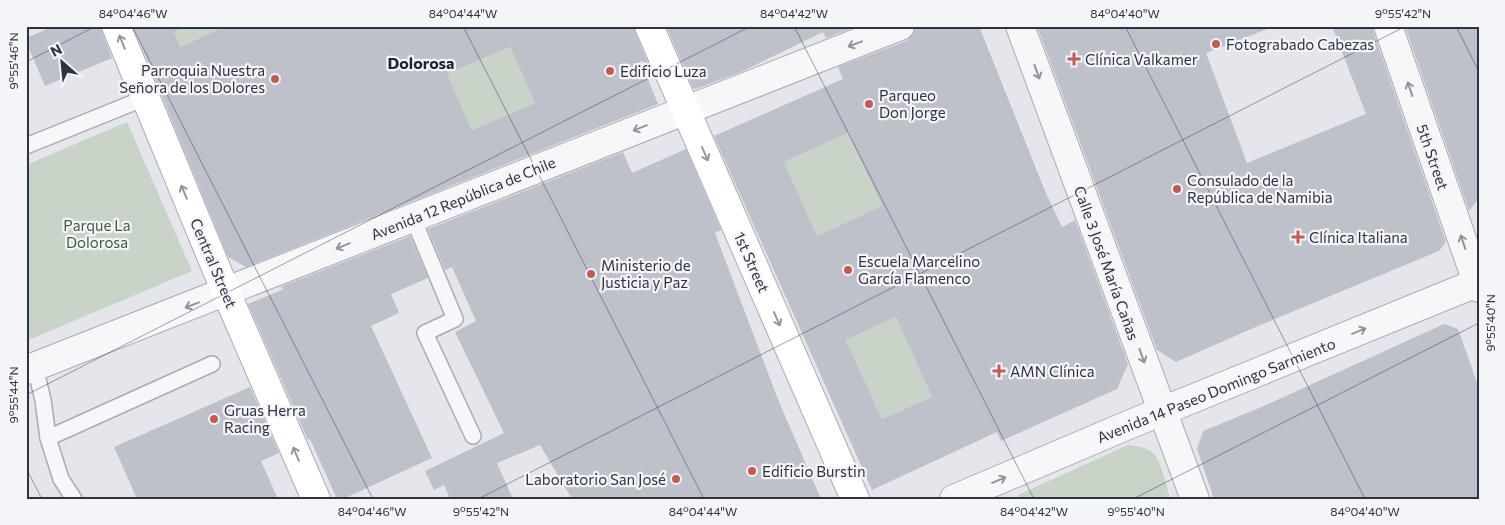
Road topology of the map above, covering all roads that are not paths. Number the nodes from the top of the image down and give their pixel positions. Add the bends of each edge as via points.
1 (116, 26) edge
2 (648, 26) edge
3 (900, 26) edge
4 (1020, 26) edge
5 (1388, 26) edge
6 (145, 98) junction
7 (686, 110) junction
8 (26, 146) edge
9 (413, 218) junction
10 (1478, 284) edge
11 (226, 292) junction
12 (212, 364) dead end
13 (30, 369) edge
14 (1162, 411) junction
15 (473, 436) dead end
16 (48, 438) junction
17 (74, 499) edge
18 (316, 499) edge
19 (855, 499) edge
20 (954, 499) edge
21 (1195, 499) edge

6 -> 1 street, Central Street
2 - 7 street, 1st Street
3 -> 7 street, Avenida 12 República de Chile
4 -> 14 street, Calle 3 José María Cañas
10 -> 5 street, 5th Street
6 - 8 lane
11 -> 6 street, Central Street
7 -> 9 street, Avenida 12 República de Chile
7 -> 19 street, 1st Street
9 -> 11 street, Avenida 12 República de Chile
9 - 15 lane via 455,319 425,333
14 -> 10 street, Avenida 14 Paseo Domingo Sarmiento
11 -> 13 street, Avenida 12 República de Chile
18 -> 11 street, Central Street
12 - 16 lane
13 - 16 lane via 43,400
20 -> 14 street, Avenida 14 Paseo Domingo Sarmiento
14 - 21 street, Calle 3 José María Cañas
16 - 17 lane via 61,479

